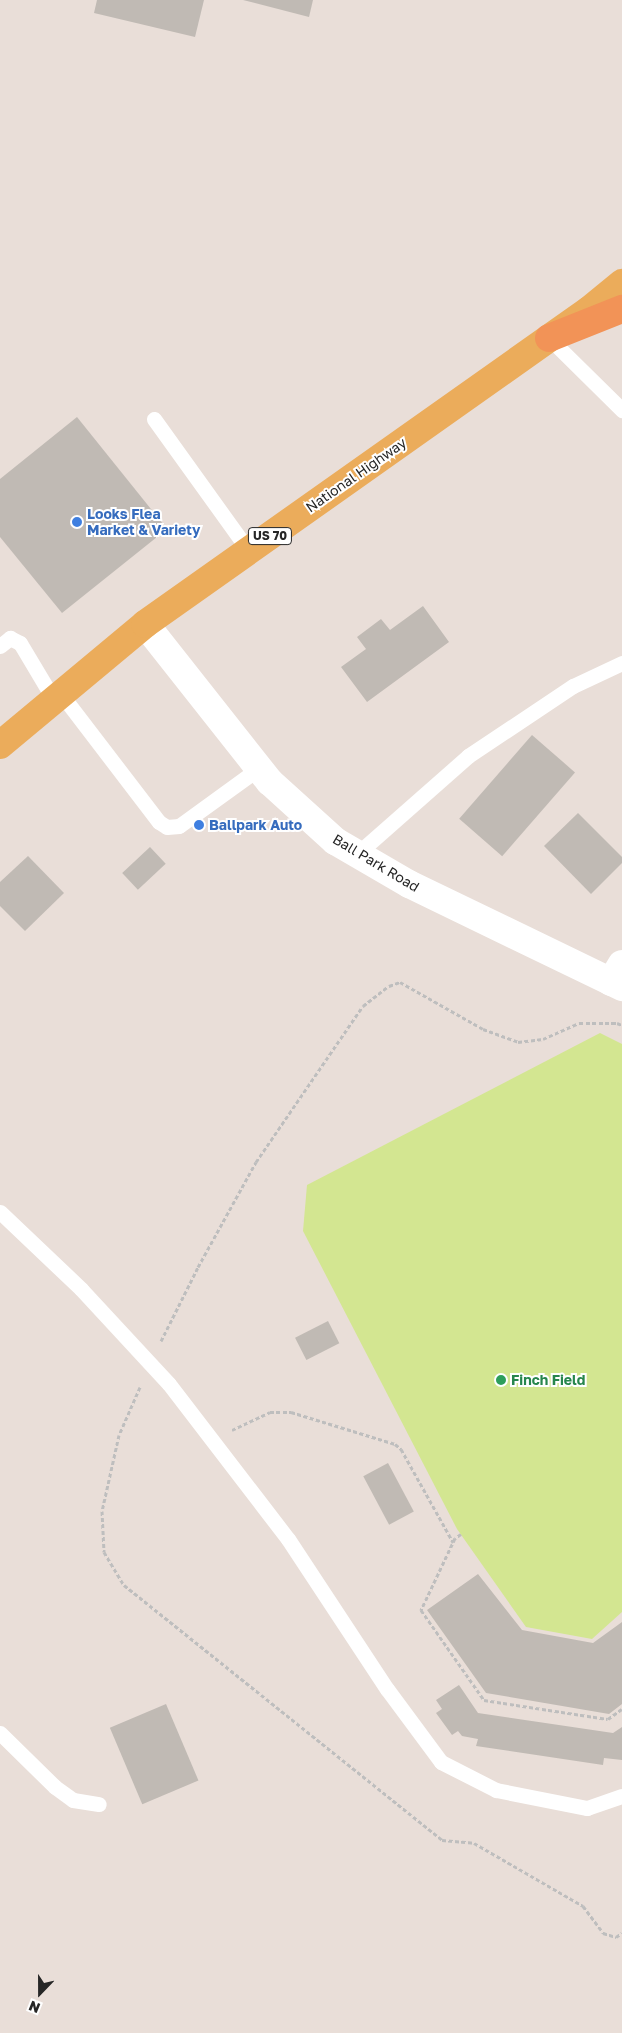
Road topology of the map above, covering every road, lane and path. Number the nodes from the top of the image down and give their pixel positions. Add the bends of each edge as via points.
1 (622, 283) edge
2 (622, 309) edge
3 (549, 338) junction
4 (622, 410) edge
5 (154, 419) dead end
6 (249, 551) junction
7 (145, 624) junction
8 (0, 646) edge
9 (622, 663) edge
10 (58, 697) junction
11 (0, 745) edge
12 (259, 768) junction
13 (357, 854) junction
14 (618, 978) edge
15 (622, 1025) edge
16 (0, 1212) edge
17 (150, 1364) junction
18 (211, 1440) junction
19 (461, 1534) dead end
20 (453, 1542) junction
21 (622, 1709) edge
22 (0, 1733) edge
23 (622, 1796) edge
24 (99, 1804) dead end
25 (622, 1934) edge

1 - 3 main road, National Highway / US 70
2 - 3 highway
3 - 4 lane
3 - 6 main road, National Highway / US 70
5 - 6 lane
6 - 7 main road, National Highway / US 70
7 - 10 main road, National Highway / US 70
7 - 12 street, Ball Park Road
8 - 10 lane via 10,638 20,643
9 - 13 lane via 573,686 468,756
10 - 11 main road, National Highway / US 70
10 - 12 lane via 159,822 167,827 179,826
12 - 13 street, Ball Park Road via 335,841
13 - 14 street, Ball Park Road via 409,884
15 - 17 path via 579,1023 543,1039 518,1042 483,1029 400,982 389,986 363,1006 256,1162 198,1267
16 - 17 lane via 81,1289
17 - 18 lane
17 - 25 path via 118,1435 102,1511 104,1552 124,1585 442,1840 474,1843 583,1906 603,1933 616,1937
18 - 20 path via 270,1412 291,1412 395,1444 401,1449
18 - 23 lane via 288,1539 387,1689 441,1762 496,1790 587,1808
19 - 20 path
20 - 21 path via 421,1610 484,1700 608,1719
22 - 24 lane via 55,1787 73,1800

